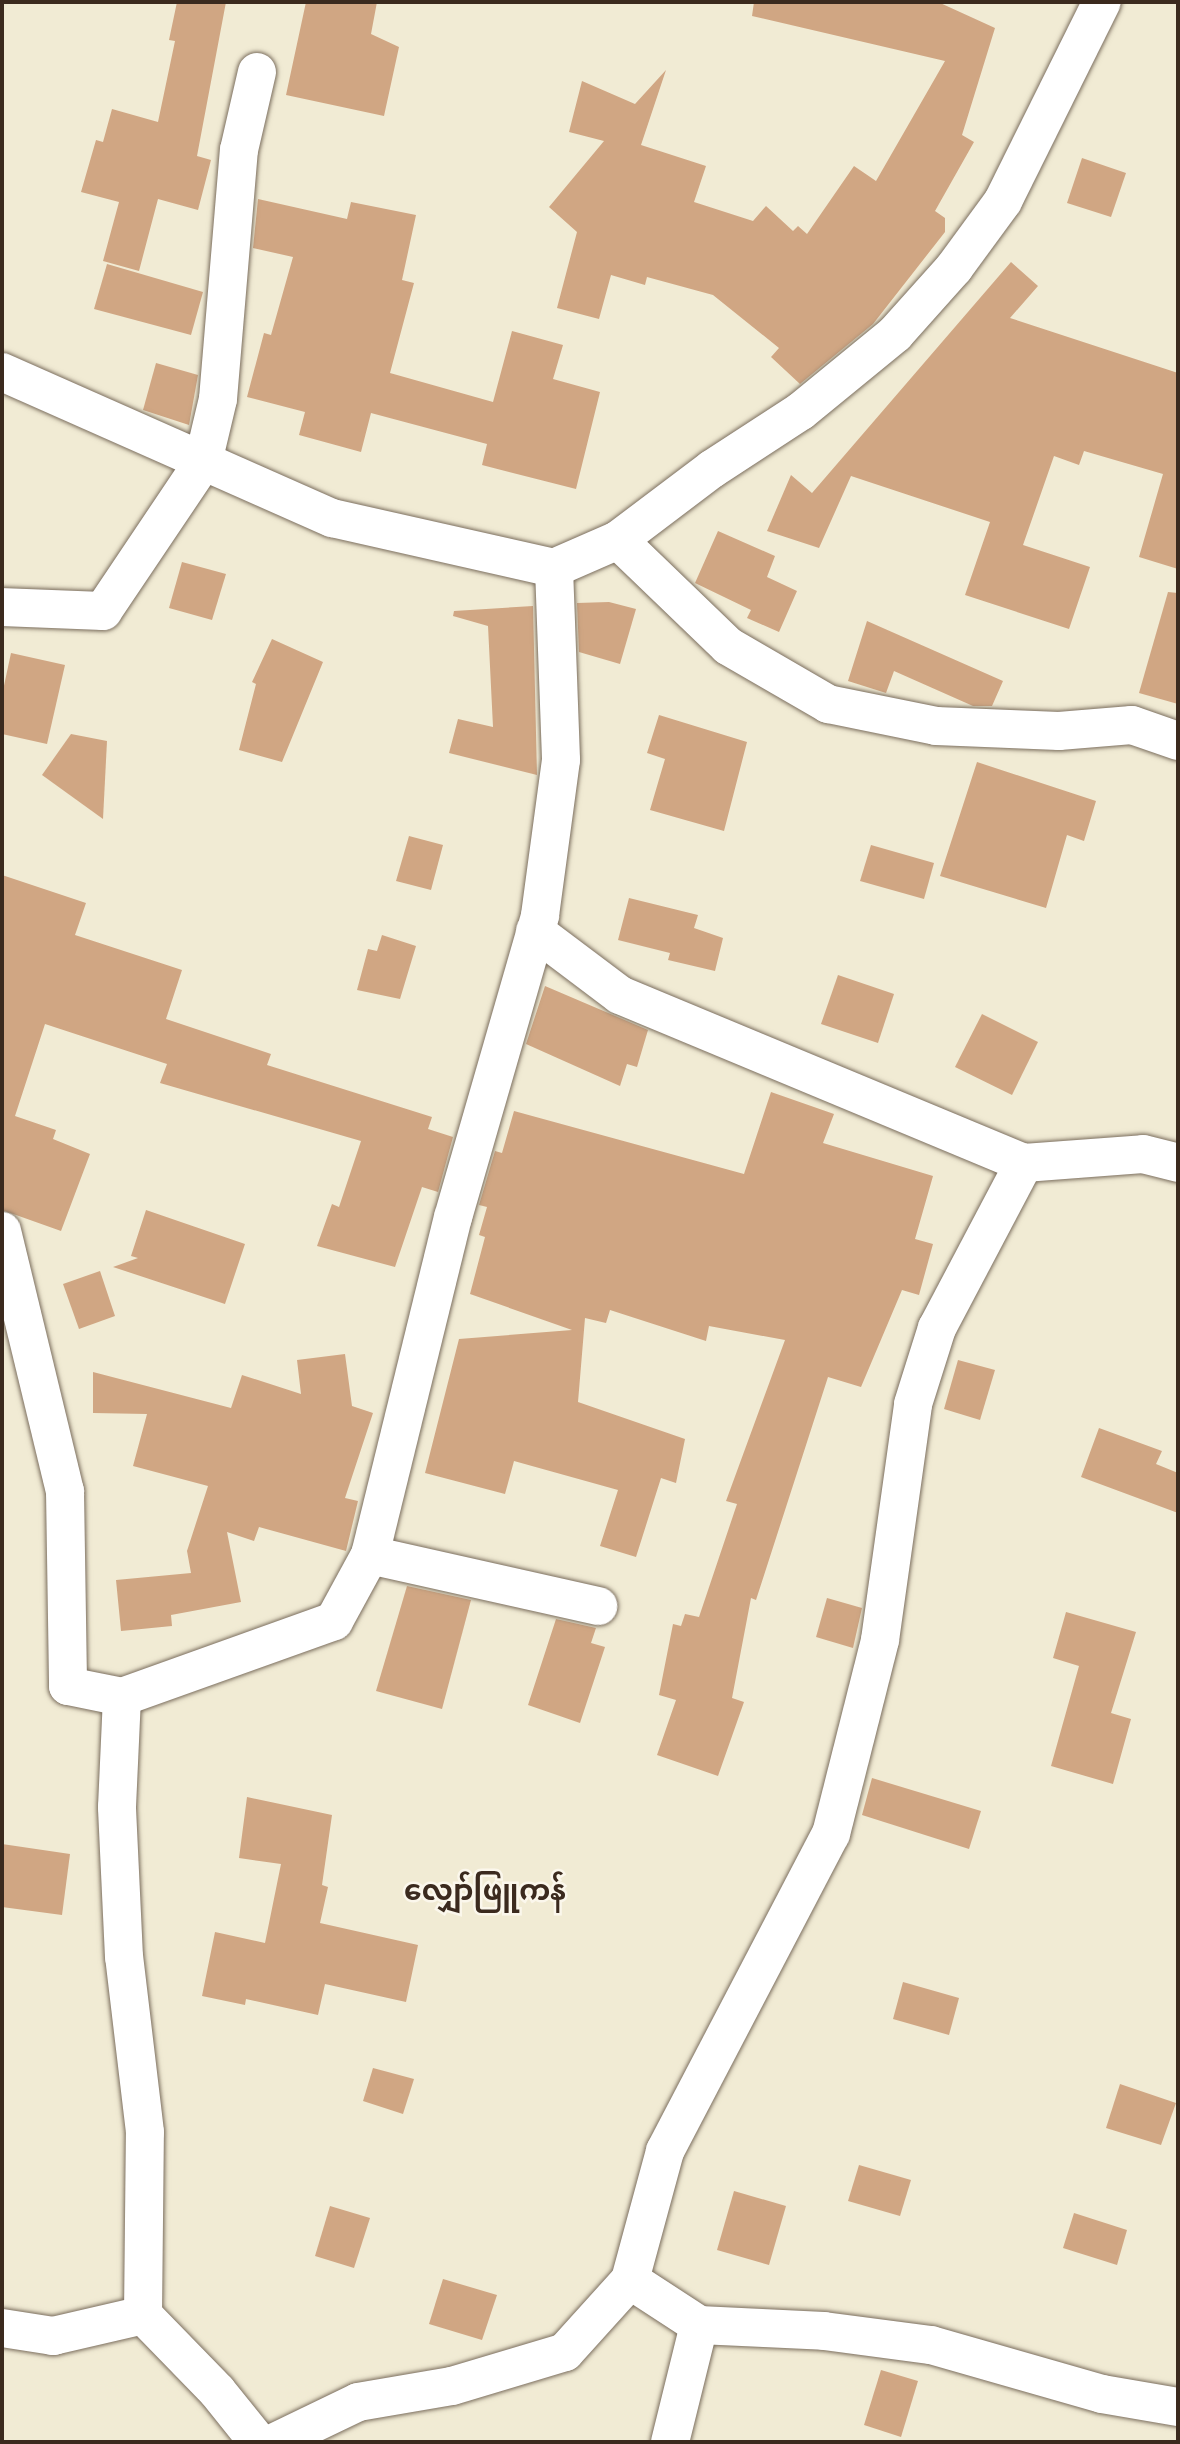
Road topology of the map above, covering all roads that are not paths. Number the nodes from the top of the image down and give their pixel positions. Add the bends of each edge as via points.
1 (1102, 2) edge
2 (257, 72) dead end
3 (2, 372) edge
4 (203, 462) junction
5 (618, 540) junction
6 (554, 568) junction
7 (2, 607) edge
8 (1178, 741) edge
9 (535, 932) junction
10 (1173, 1156) edge
11 (1024, 1163) junction
12 (2, 1231) edge
13 (370, 1555) junction
14 (598, 1606) dead end
15 (122, 1697) junction
16 (630, 2280) junction
17 (143, 2315) junction
18 (699, 2325) junction
19 (2, 2328) edge
20 (1178, 2407) edge
21 (258, 2442) edge
22 (275, 2442) edge
23 (670, 2442) edge

1 - 5 street via 1003,201 895,334 801,411 712,469
2 - 4 street via 239,150 218,399
3 - 4 street
4 - 6 street via 332,518
4 - 7 street via 103,611
5 - 6 street
5 - 8 street via 728,646 828,704 936,726 1059,731 1132,725
6 - 9 street via 561,760
9 - 11 street via 620,995 722,1033
9 - 13 street via 453,1217
10 - 11 street
11 - 16 street via 937,1328 913,1404 880,1640 831,1834 665,2151
12 - 15 street via 65,1491 68,1686
13 - 14 street
13 - 15 street via 334,1621
15 - 17 street via 117,1807 124,1957 145,2132
16 - 18 street
16 - 22 street via 565,2353 452,2386 358,2402
17 - 19 street via 53,2336
17 - 21 street via 217,2391
18 - 20 street via 824,2331 931,2345 1102,2394
18 - 23 street

